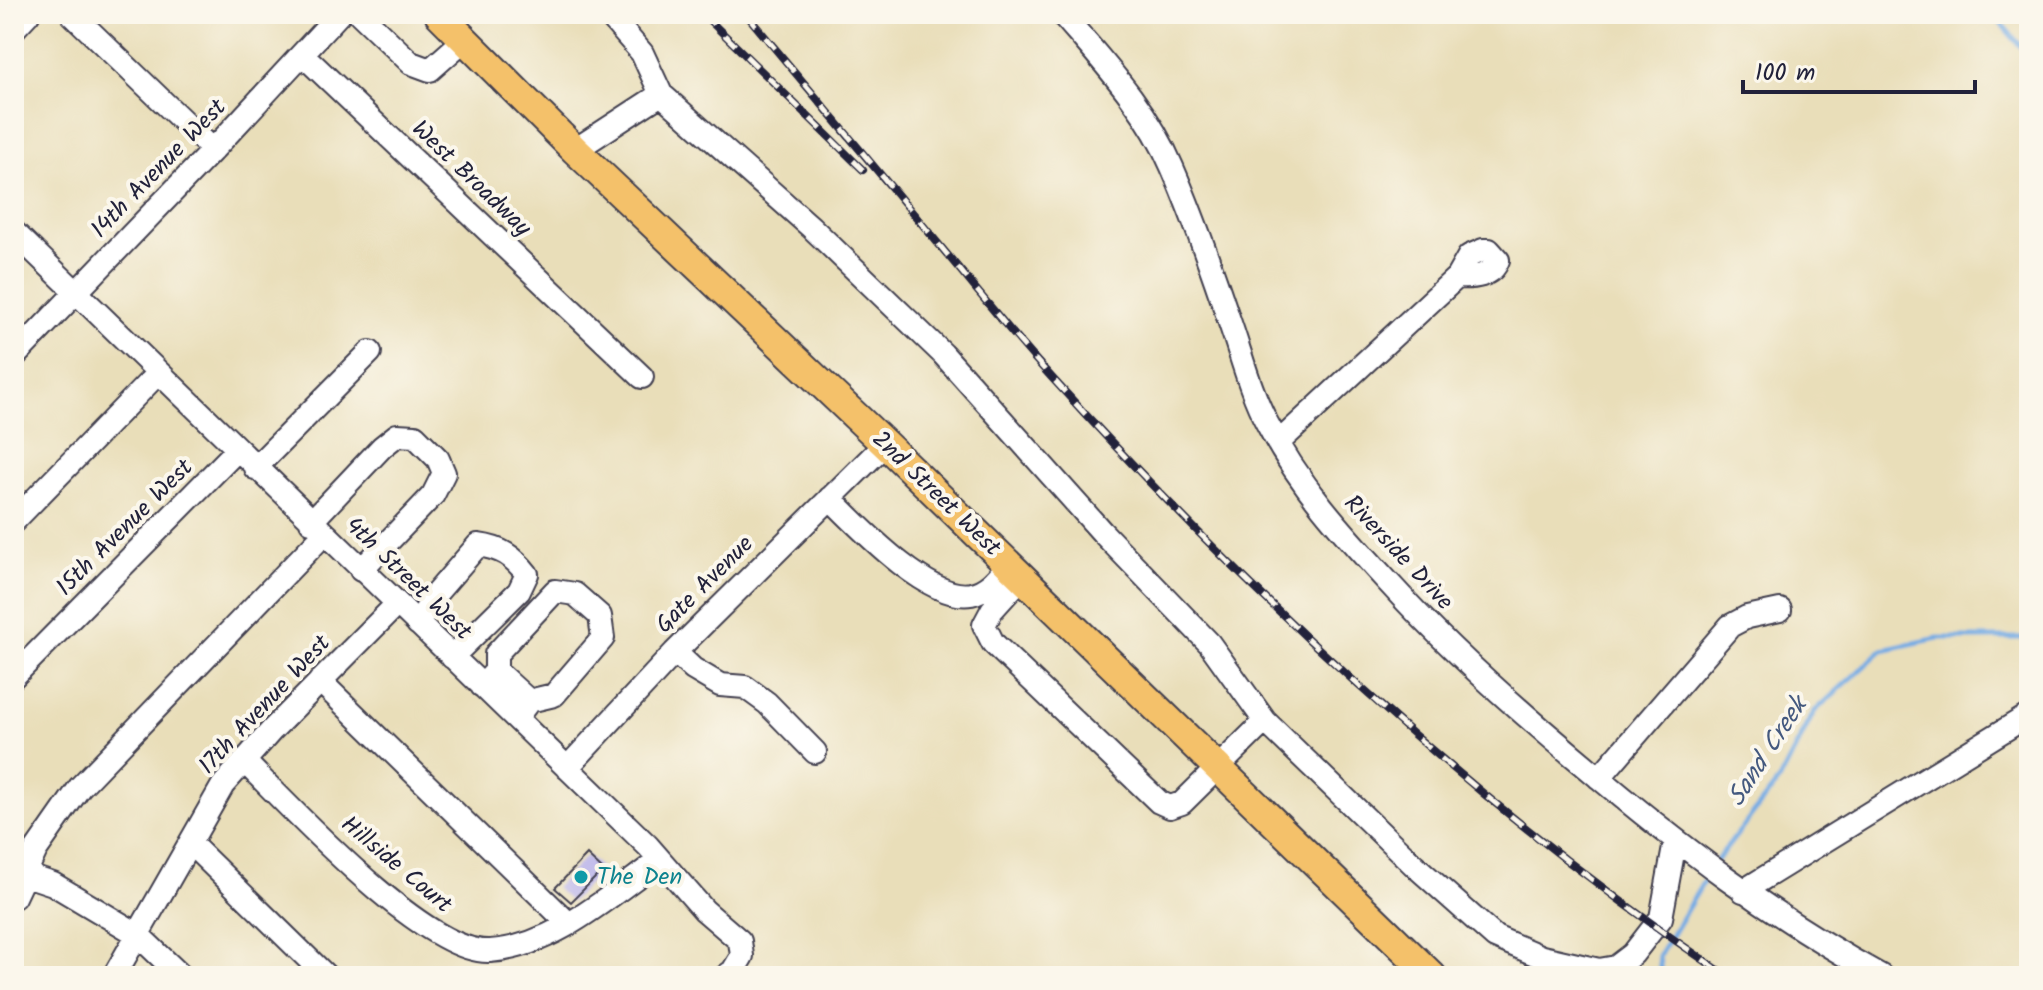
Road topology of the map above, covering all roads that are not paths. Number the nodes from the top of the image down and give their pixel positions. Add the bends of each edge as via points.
1 (28, 14) edge
2 (72, 14) edge
3 (339, 14) edge
4 (360, 14) edge
5 (439, 14) edge
6 (608, 14) edge
7 (1062, 14) edge
8 (14, 29) edge
9 (465, 39) junction
10 (302, 54) junction
11 (661, 94) junction
12 (213, 150) junction
13 (575, 150) junction
14 (14, 232) edge
15 (1457, 277) dead end
16 (76, 293) junction
17 (370, 352) dead end
18 (14, 357) edge
19 (158, 373) junction
20 (642, 377) dead end
21 (1278, 443) junction
22 (885, 444) junction
23 (237, 450) junction
24 (255, 468) junction
25 (830, 498) junction
26 (14, 521) edge
27 (318, 528) junction
28 (361, 570) junction
29 (1016, 570) junction
30 (397, 604) junction
31 (1780, 610) dead end
32 (418, 624) junction
33 (675, 652) junction
34 (452, 657) junction
35 (14, 676) edge
36 (489, 678) junction
37 (320, 681) junction
38 (522, 710) junction
39 (2029, 715) edge
40 (1265, 721) junction
41 (815, 752) dead end
42 (244, 761) junction
43 (567, 768) junction
44 (1220, 768) junction
45 (1599, 778) junction
46 (1675, 842) junction
47 (190, 843) junction
48 (660, 860) junction
49 (19, 873) edge
50 (1743, 891) junction
51 (14, 897) edge
52 (568, 923) junction
53 (137, 934) junction
54 (730, 974) edge
55 (114, 976) edge
56 (181, 976) edge
57 (326, 976) edge
58 (1432, 976) edge
59 (1881, 976) edge

1 - 8 street
2 - 12 street
3 - 10 street, 14th Avenue West
4 - 9 street via 411,63 430,70
5 - 9 main road, 2nd Street West
6 - 11 street via 642,53
7 - 21 street, Riverside Drive via 1132,98 1164,149
9 - 13 main road, 2nd Street West
10 - 12 street, 14th Avenue West
10 - 20 street, West Broadway
11 - 13 street
11 - 40 street via 943,354 1209,643
12 - 16 street, 14th Avenue West
13 - 22 main road, 2nd Street West
14 - 16 street, 4th Street West
15 - 21 street
16 - 18 street, 14th Avenue West
16 - 19 street, 4th Street West
17 - 24 street
19 - 23 street, 4th Street West
19 - 26 street
21 - 45 street, Riverside Drive via 1324,511 1405,601 1491,687
22 - 25 street, Gate Avenue
22 - 29 main road, 2nd Street West
23 - 24 street, 4th Street West
23 - 35 street, 15th Avenue West
24 - 27 street, 4th Street West
25 - 29 street via 901,565 948,590 968,595
25 - 33 street, Gate Avenue
27 - 28 street, 4th Street West
27 - 28 street via 382,447 397,435 415,436 444,473 433,495
27 - 49 street via 80,787
28 - 30 street, 4th Street West
29 - 44 main road, 2nd Street West
29 - 44 street via 984,625 993,643 1159,802 1170,807 1182,803
30 - 32 street, 4th Street West
30 - 37 street, 17th Avenue West
31 - 45 street via 1730,626
32 - 34 street, 4th Street West
32 - 34 street via 433,597 478,545 499,548 517,561 527,574 519,591
33 - 41 street via 720,685 745,687
33 - 43 street, Gate Avenue
34 - 36 street, 4th Street West
36 - 38 street, 4th Street West
36 - 38 street via 496,654 555,591 575,594 600,616 603,638 554,695
37 - 42 street, 17th Avenue West
37 - 52 street
38 - 43 street, 4th Street West
39 - 50 street
40 - 44 street
40 - 46 street via 1495,937 1542,957 1599,970 1616,967 1633,954 1661,918
42 - 47 street, 17th Avenue West via 223,785
42 - 52 street, Hillside Court via 374,887 431,932 489,951 524,944
43 - 48 street, 4th Street West
44 - 58 main road, 2nd Street West
45 - 46 street, Riverside Drive
46 - 50 street, Riverside Drive
47 - 53 street, 17th Avenue West
47 - 57 street
48 - 52 street, Hillside Court
48 - 54 street, 4th Street West via 740,941 742,956
49 - 51 street
49 - 53 street via 53,884
50 - 59 street, Riverside Drive
53 - 55 street, 17th Avenue West
53 - 56 street

